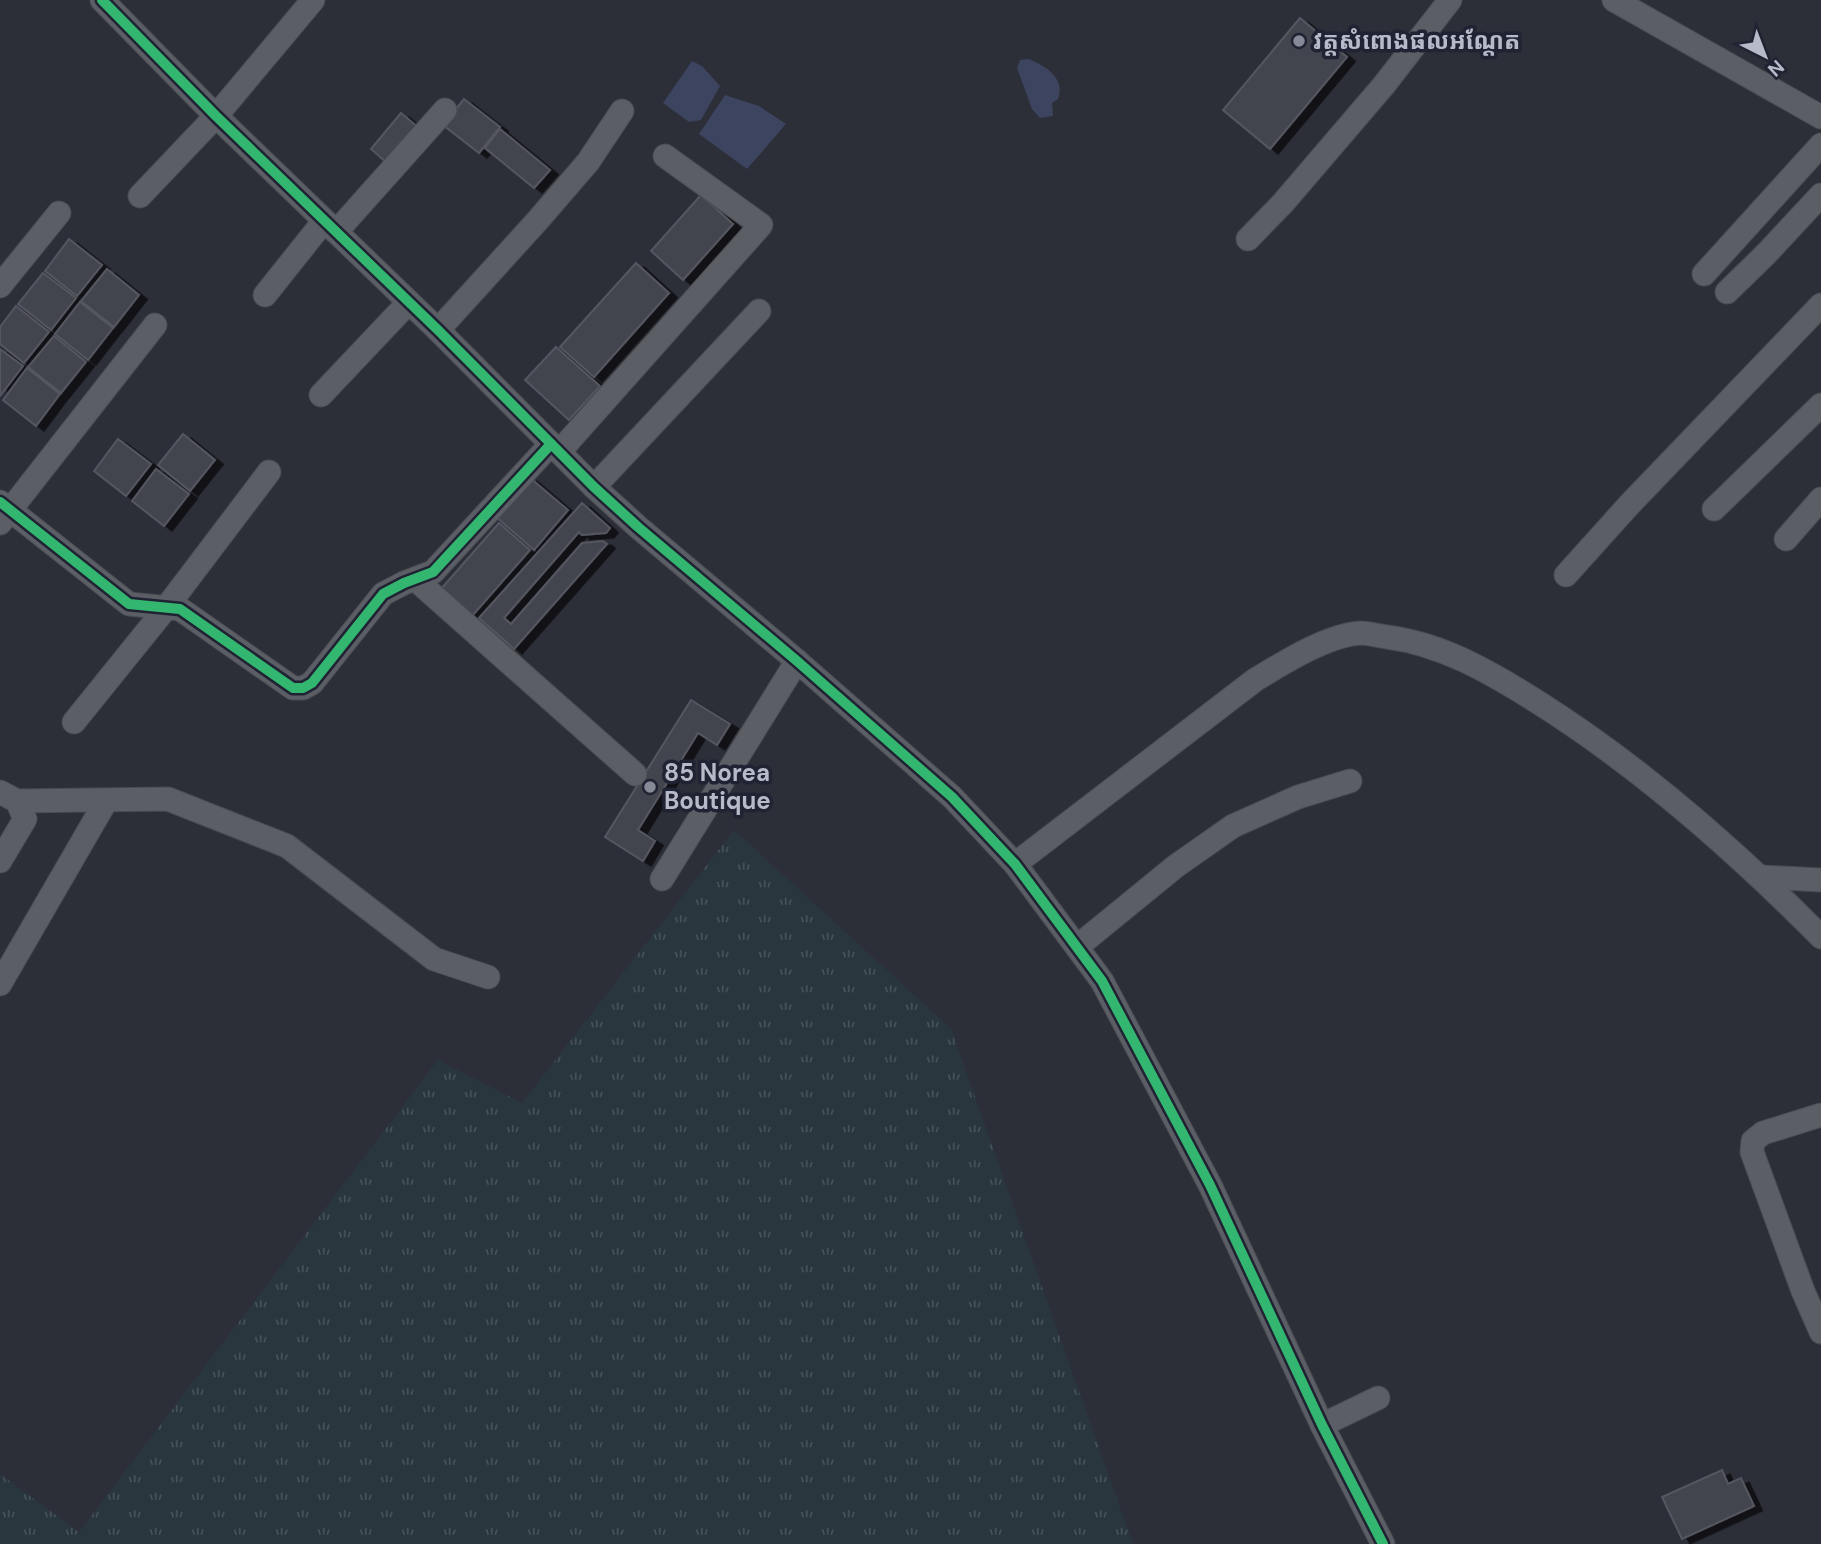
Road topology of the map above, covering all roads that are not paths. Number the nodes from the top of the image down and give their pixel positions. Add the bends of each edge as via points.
1 (102, 0) edge
2 (313, 0) edge
3 (1450, 0) edge
4 (1614, 0) edge
5 (445, 110) dead end
6 (622, 111) dead end
7 (216, 116) junction
8 (1821, 117) edge
9 (1821, 145) edge
10 (665, 156) dead end
11 (1821, 195) edge
12 (140, 196) dead end
13 (59, 213) dead end
14 (330, 226) junction
15 (1248, 239) dead end
16 (1704, 274) dead end
17 (0, 286) edge
18 (1727, 292) dead end
19 (265, 295) dead end
20 (409, 302) junction
21 (1821, 305) edge
22 (759, 311) dead end
23 (155, 326) dead end
24 (438, 330) junction
25 (321, 395) dead end
26 (1821, 405) edge
27 (555, 448) junction
28 (269, 472) dead end
29 (594, 487) junction
30 (1821, 499) edge
31 (1714, 509) dead end
32 (3, 512) edge
33 (1786, 539) dead end
34 (1566, 575) dead end
35 (416, 580) junction
36 (166, 608) junction
37 (797, 661) junction
38 (74, 722) dead end
39 (635, 774) dead end
40 (1350, 781) dead end
41 (8, 797) edge
42 (106, 801) junction
43 (0, 861) edge
44 (1015, 864) junction
45 (1762, 877) junction
46 (662, 878) dead end
47 (1821, 880) edge
48 (1821, 937) edge
49 (1078, 946) junction
50 (488, 977) dead end
51 (0, 984) edge
52 (1821, 1115) edge
53 (1812, 1288) edge
54 (1821, 1332) edge
55 (1378, 1398) dead end
56 (1322, 1425) junction
57 (1383, 1544) edge

1 - 7 street
2 - 7 street
3 - 15 street via 1384,85
4 - 8 street
5 - 14 street
6 - 24 street via 587,162
7 - 12 street
7 - 14 street
9 - 16 street
10 - 27 street via 761,225
11 - 18 street
13 - 17 street
14 - 19 street
14 - 20 street
20 - 24 street
20 - 25 street
21 - 34 street
22 - 29 street
23 - 32 street
24 - 27 street
26 - 31 street
27 - 29 street
27 - 35 street via 433,572
28 - 36 street
29 - 37 street
30 - 33 street
32 - 36 street via 129,604
35 - 36 street via 383,594 303,688 293,688 180,609
35 - 39 street
36 - 38 street
37 - 44 street via 952,797
37 - 46 street
40 - 49 street via 1298,797 1233,826
41 - 42 street
41 - 43 street via 25,819
42 - 50 street via 168,799 287,846 434,959
42 - 51 street
44 - 45 street via 1255,680 1326,642 1360,633 1410,640 1472,663 1510,685 1641,774
44 - 49 street
45 - 47 street
45 - 48 street
49 - 56 street via 1102,981 1210,1185
52 - 53 street via 1763,1133 1753,1141 1752,1152
53 - 54 street
55 - 56 street
56 - 57 street

